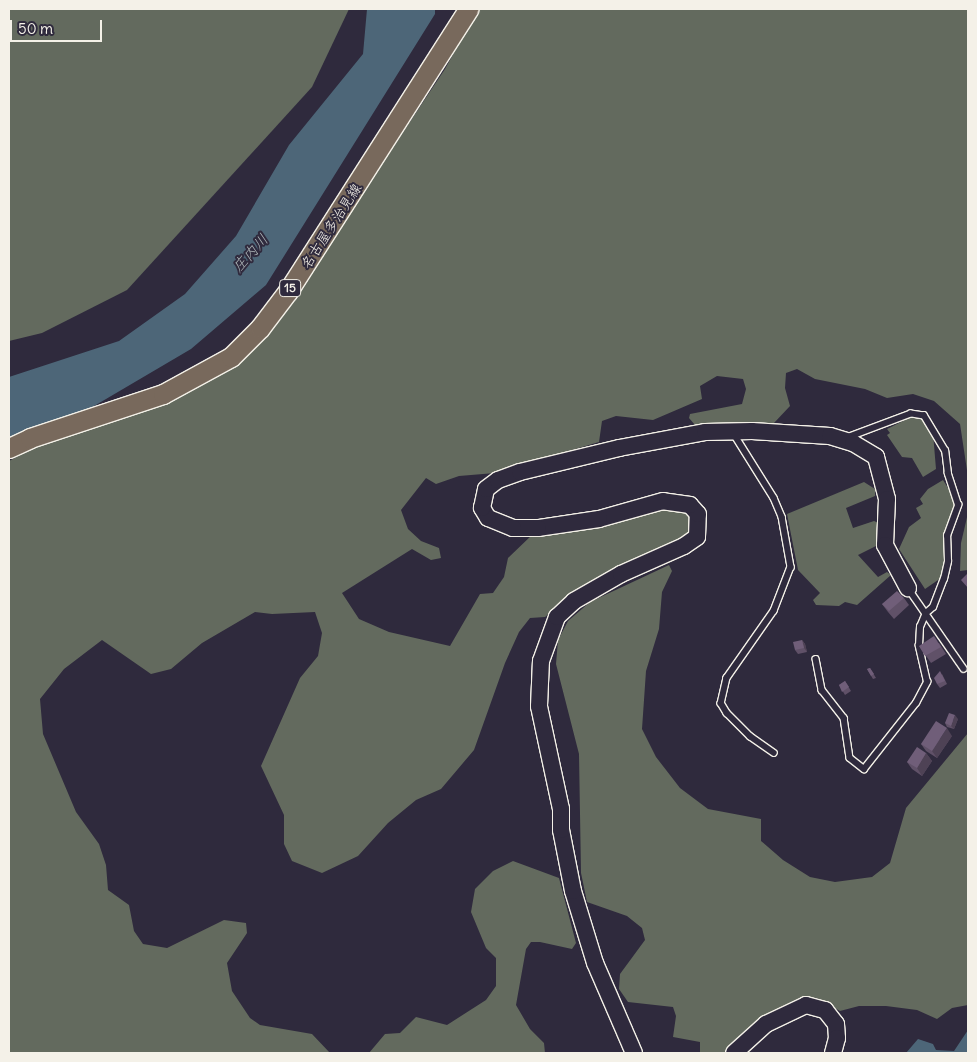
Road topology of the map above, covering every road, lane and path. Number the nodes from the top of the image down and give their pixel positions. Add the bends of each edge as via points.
1 (468, 9) edge
2 (732, 430) junction
3 (843, 440) junction
4 (9, 448) edge
5 (908, 588) joint
6 (926, 614) junction
7 (816, 659) dead end
8 (964, 669) dead end
9 (774, 753) dead end
10 (634, 1053) edge
11 (734, 1053) edge
12 (833, 1053) edge

1 - 4 main road, 名古屋多治見線 / 15 via 288,292 260,328 231,357 163,394
2 - 3 street via 806,433
2 - 9 lane via 741,450 774,498 782,517 790,567 774,611 727,678 721,703 726,713 750,736
2 - 10 street via 619,448 520,472 498,480 486,489 483,498 482,508 488,518 513,528 538,528 599,519 663,502 690,505 698,514 697,537 574,600 556,617 541,660 539,706 561,809 561,830 573,891 595,963
3 - 5 street via 876,458 887,499 885,545
3 - 6 lane via 911,414 924,416 939,437 958,505 947,536 948,561 944,579 933,607
5 - 6 lane
6 - 7 lane via 919,638 926,673 923,692 864,769 850,758 844,718 822,690
6 - 8 lane
11 - 12 street via 766,1024 806,1005 825,1010 836,1024

